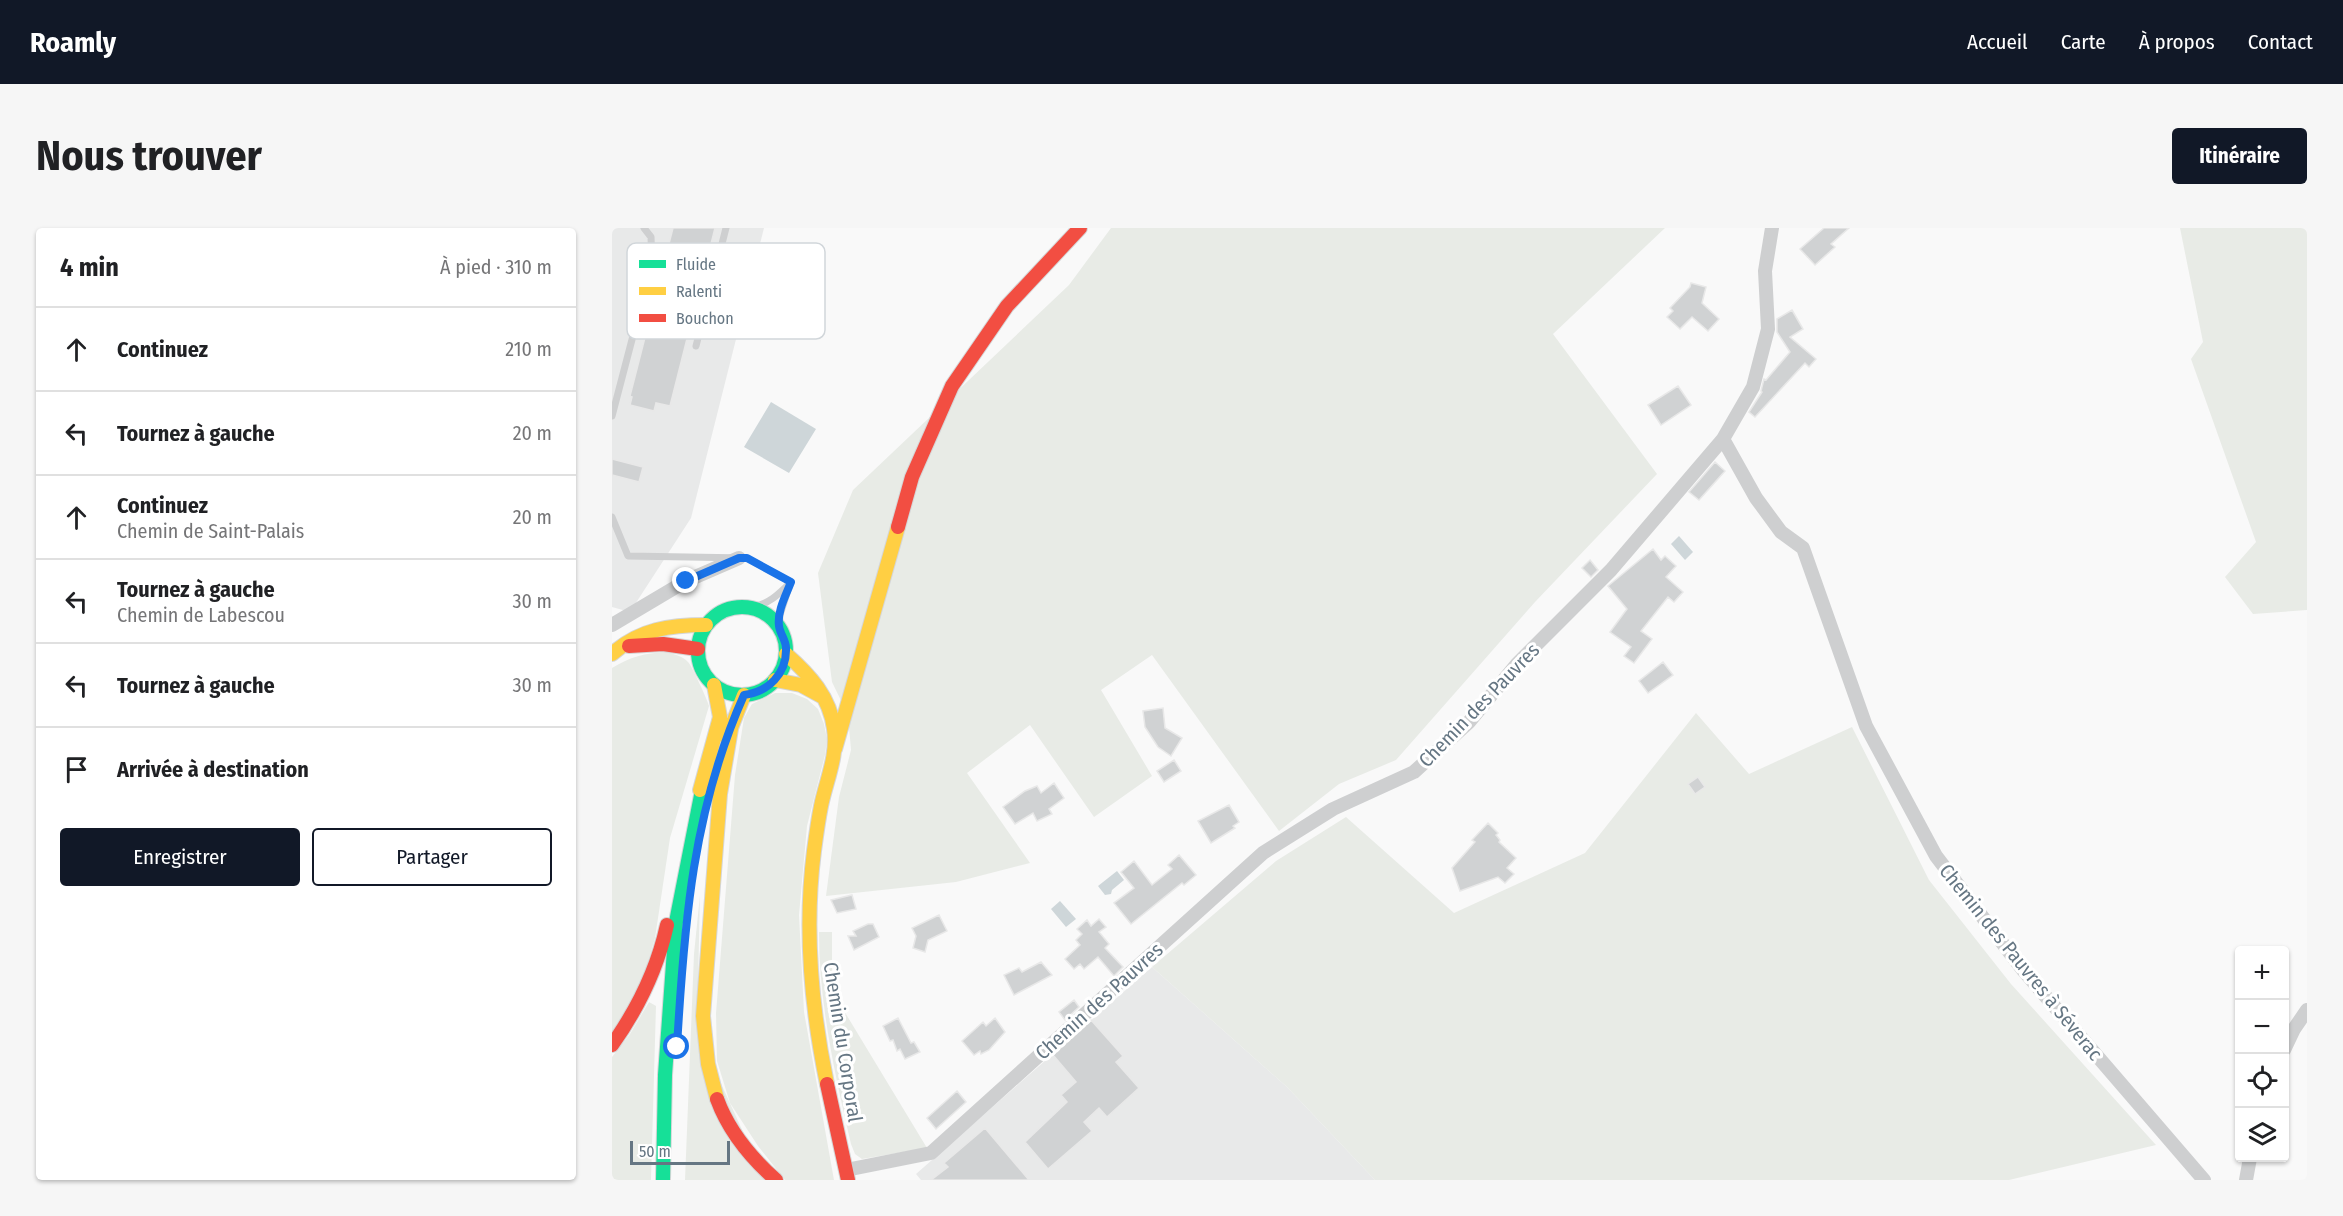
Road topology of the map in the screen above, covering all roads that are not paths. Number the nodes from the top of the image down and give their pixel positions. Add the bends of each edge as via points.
1 (644, 228) edge
2 (726, 228) edge
3 (1080, 228) edge
4 (1772, 228) edge
5 (651, 243) edge
6 (722, 243) edge
7 (630, 339) edge
8 (698, 339) edge
9 (696, 346) dead end
10 (616, 386) edge
11 (612, 416) edge
12 (1723, 439) junction
13 (612, 517) edge
14 (739, 558) junction
15 (791, 582) junction
16 (750, 608) junction
17 (612, 625) edge
18 (706, 625) junction
19 (779, 628) junction
20 (698, 650) junction
21 (614, 651) edge
22 (786, 654) junction
23 (775, 680) junction
24 (714, 685) junction
25 (744, 695) junction
26 (824, 698) junction
27 (732, 723) junction
28 (835, 749) junction
29 (705, 775) junction
30 (2307, 1011) edge
31 (2289, 1040) edge
32 (612, 1046) edge
33 (2249, 1162) edge
34 (847, 1175) edge
35 (663, 1180) edge
36 (672, 1180) edge
37 (776, 1180) edge
38 (2204, 1180) edge
39 (2246, 1180) edge

1 - 5 lane
2 - 6 lane
3 - 28 main road via 1007,306 952,386 912,477
4 - 12 street, Chemin des Pauvres via 1765,271 1768,329 1753,387
7 - 10 lane
8 - 9 lane
10 - 11 lane
12 - 34 street, Chemin des Pauvres via 1611,570 1517,664 1468,722 1414,772 1333,809 1263,853 932,1153
12 - 38 street, Chemin des Pauvres à Séverac via 1756,498 1781,532 1803,548 1866,726 1936,856 2023,970
13 - 14 lane via 628,556
14 - 15 lane via 747,558
14 - 17 street via 686,581
15 - 16 lane via 776,598
15 - 19 lane
16 - 18 main road via 726,610
16 - 19 main road via 764,613
18 - 20 main road
18 - 21 main road via 676,624 641,631
19 - 22 main road
20 - 21 main road via 673,643 644,643
20 - 24 main road via 700,666
22 - 23 main road
22 - 26 main road, Chemin du Corporal via 809,673
23 - 25 main road via 761,691
23 - 26 main road via 801,685
24 - 25 main road via 728,693
24 - 29 main road via 720,717
25 - 27 main road
26 - 28 main road, Chemin du Corporal via 834,729
27 - 36 main road via 694,859 685,920
27 - 37 main road via 720,794 704,1042 721,1113 743,1147
28 - 34 main road, Chemin du Corporal via 816,839 808,926 813,1002
29 - 32 main road via 680,860 662,954 633,1016
29 - 35 main road via 676,922 665,1075
30 - 31 street
33 - 39 street

